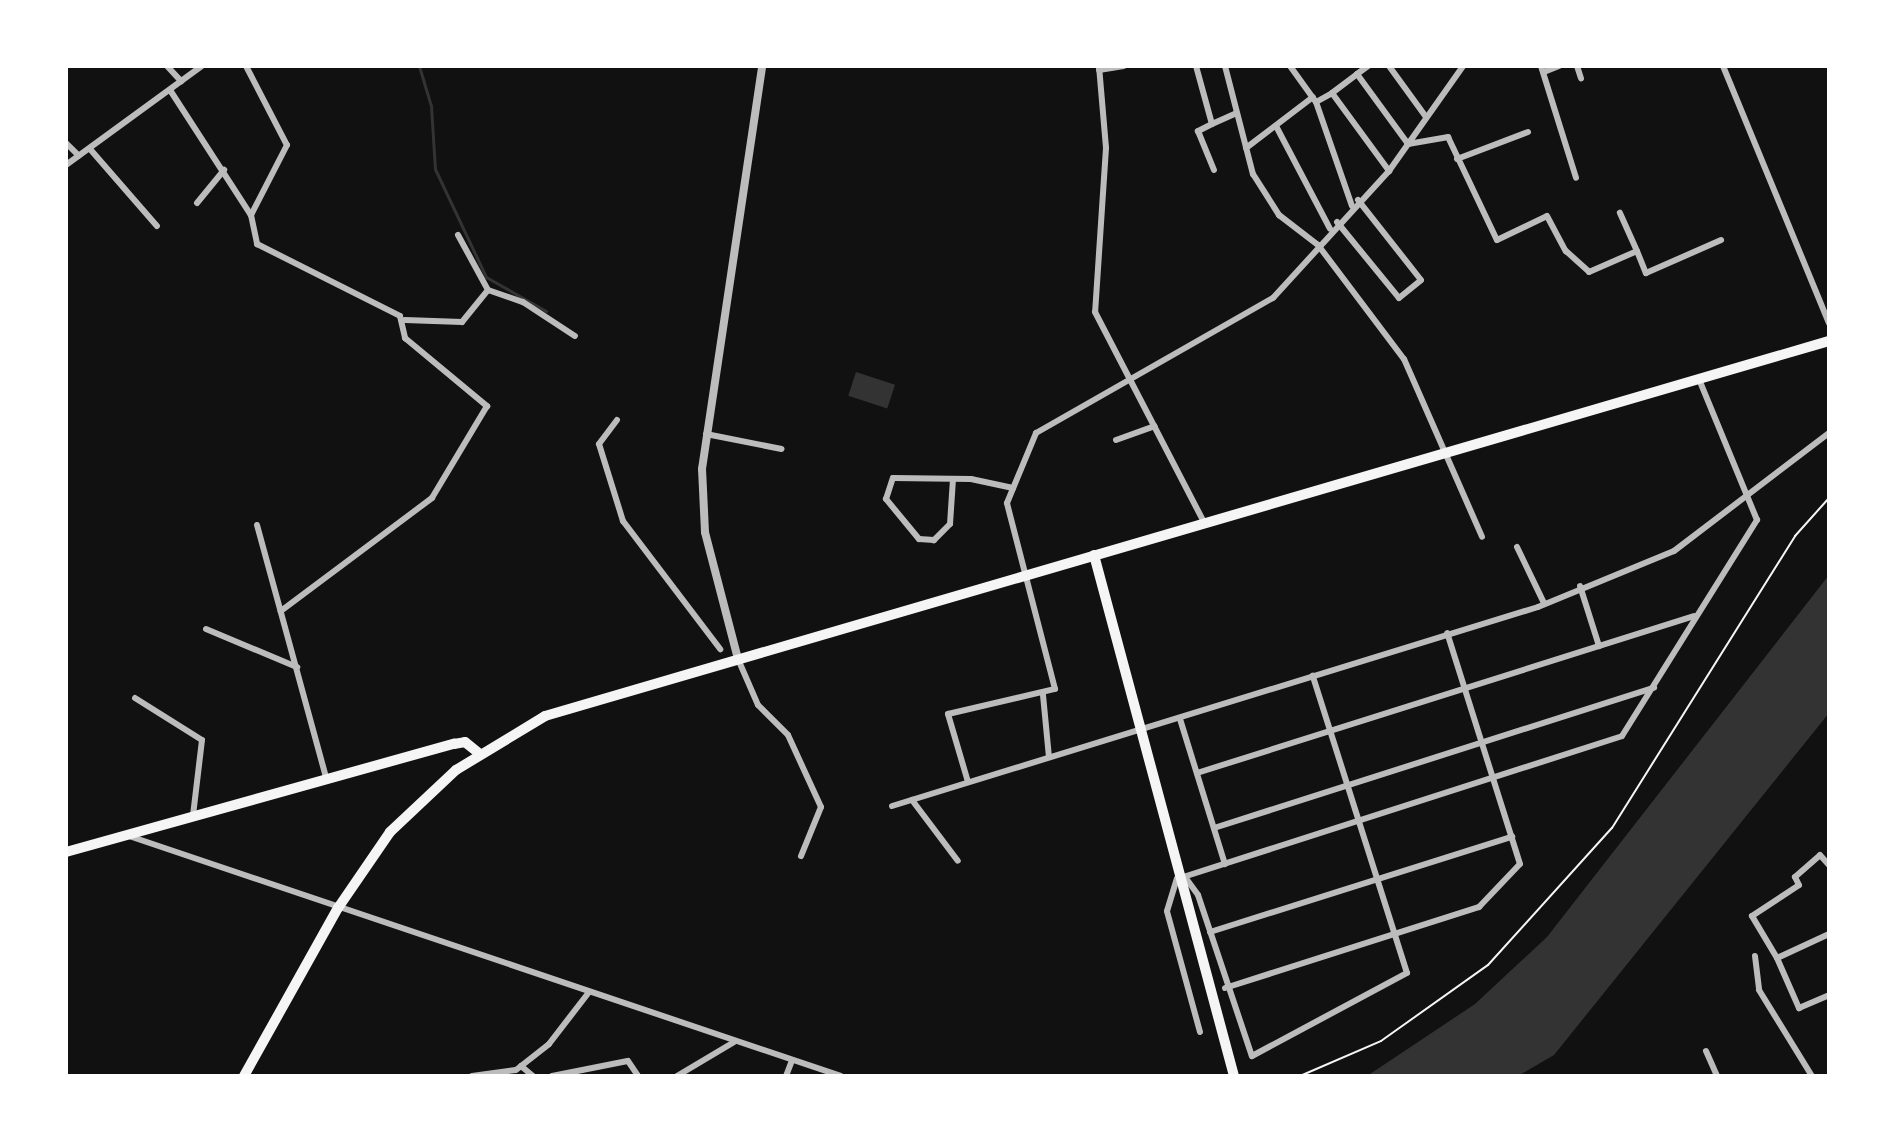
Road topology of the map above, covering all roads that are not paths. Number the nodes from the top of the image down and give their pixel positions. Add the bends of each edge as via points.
1 (167, 66) edge
2 (202, 66) edge
3 (246, 66) edge
4 (762, 66) edge
5 (1124, 66) edge
6 (1196, 66) edge
7 (1225, 66) edge
8 (1290, 66) edge
9 (1368, 66) edge
10 (1389, 66) edge
11 (1463, 66) edge
12 (1559, 66) edge
13 (1577, 66) edge
14 (1723, 66) edge
15 (1099, 68) edge
16 (1543, 69) edge
17 (1357, 74) junction
18 (1581, 78) dead end
19 (181, 81) junction
20 (170, 90) junction
21 (1332, 93) junction
22 (1315, 100) junction
23 (1237, 113) junction
24 (1426, 117) junction
25 (1212, 124) junction
26 (1276, 126) junction
27 (1528, 132) dead end
28 (66, 143) edge
29 (1408, 144) junction
30 (1246, 148) junction
31 (90, 149) junction
32 (79, 156) junction
33 (1457, 159) junction
34 (66, 165) edge
35 (224, 170) junction
36 (1214, 170) dead end
37 (1389, 171) junction
38 (1576, 178) dead end
39 (197, 203) dead end
40 (1355, 203) junction
41 (1620, 213) dead end
42 (251, 215) junction
43 (1337, 222) junction
44 (157, 226) dead end
45 (1330, 229) junction
46 (458, 235) dead end
47 (1721, 240) dead end
48 (1318, 245) junction
49 (1637, 251) junction
50 (488, 290) junction
51 (405, 320) dead end
52 (1829, 323) edge
53 (575, 336) dead end
54 (1829, 341) edge
55 (1699, 379) junction
56 (1131, 380) junction
57 (617, 420) dead end
58 (1155, 426) junction
59 (1829, 433) edge
60 (706, 434) junction
61 (1116, 440) dead end
62 (782, 449) dead end
63 (1441, 454) junction
64 (953, 479) junction
65 (1013, 488) junction
66 (1747, 496) junction
67 (1204, 522) junction
68 (257, 525) dead end
69 (1482, 537) dead end
70 (1517, 547) dead end
71 (1094, 555) junction
72 (1027, 575) junction
73 (1580, 586) junction
74 (1544, 603) junction
75 (281, 611) junction
76 (1694, 616) junction
77 (206, 629) dead end
78 (1447, 633) junction
79 (1599, 646) junction
80 (720, 649) dead end
81 (738, 659) junction
82 (297, 667) junction
83 (1313, 676) junction
84 (1465, 688) junction
85 (1654, 688) junction
86 (1043, 695) junction
87 (135, 698) dead end
88 (1180, 719) junction
89 (1137, 731) junction
90 (1330, 731) junction
91 (1482, 743) junction
92 (480, 754) junction
93 (1049, 757) junction
94 (1197, 773) junction
95 (1493, 778) junction
96 (327, 781) junction
97 (968, 782) junction
98 (1348, 786) junction
99 (912, 800) junction
100 (892, 806) dead end
101 (194, 819) junction
102 (1359, 821) junction
103 (1214, 828) junction
104 (126, 835) junction
105 (1512, 837) junction
106 (66, 852) edge
107 (801, 856) dead end
108 (958, 861) dead end
109 (1225, 864) junction
110 (1829, 865) edge
111 (1181, 878) junction
112 (1377, 880) junction
113 (338, 908) junction
114 (1210, 932) junction
115 (1829, 934) edge
116 (1395, 935) junction
117 (1755, 956) dead end
118 (1777, 958) junction
119 (1225, 988) junction
120 (589, 992) junction
121 (1829, 995) edge
122 (1200, 1032) dead end
123 (734, 1042) junction
124 (1706, 1051) dead end
125 (792, 1060) junction
126 (521, 1066) junction
127 (508, 1074) edge
128 (683, 1075) edge
129 (244, 1076) edge
130 (472, 1076) edge
131 (533, 1076) edge
132 (552, 1076) edge
133 (638, 1076) edge
134 (786, 1076) edge
135 (841, 1076) edge
136 (1234, 1076) edge
137 (1717, 1076) edge
138 (1812, 1076) edge

1 - 19 street
2 - 19 street
3 - 42 street via 287,145
4 - 60 street
5 - 15 street
6 - 25 street
7 - 23 street
8 - 22 street
9 - 17 street
10 - 24 street
11 - 24 street
12 - 16 street
13 - 18 street
14 - 52 street
15 - 56 street via 1106,148 1095,312
16 - 38 street
17 - 21 street
17 - 29 street
19 - 20 street
20 - 31 street
20 - 35 street
21 - 22 street
21 - 37 street
22 - 26 street
22 - 40 street
23 - 25 street
23 - 30 street
24 - 29 street
25 - 36 street via 1198,131
26 - 30 street
26 - 45 street
27 - 33 street
28 - 32 street
29 - 33 street via 1448,137
29 - 37 street
30 - 48 street via 1279,215
31 - 32 street
31 - 44 street
32 - 34 street
33 - 49 street via 1497,240 1547,216 1566,251 1589,272
35 - 39 street
35 - 42 street
37 - 40 street
40 - 43 street
40 - 43 street via 1421,280 1399,298
41 - 49 street
42 - 75 street via 257,244 400,316 405,338 487,406 432,498
43 - 45 street
45 - 48 street
46 - 50 street
47 - 49 street via 1646,273
48 - 56 street via 1273,298
48 - 63 street via 1404,359
50 - 51 street via 462,322
50 - 53 street via 523,302
54 - 55 main road
55 - 63 main road
55 - 66 street
56 - 58 street
56 - 65 street via 1036,433
57 - 80 street via 599,444 623,521
58 - 61 street
58 - 67 street
59 - 66 street
60 - 62 street
60 - 81 street via 705,532
63 - 67 main road
63 - 69 street
64 - 64 street via 893,478 886,499 919,539 934,540 950,524
64 - 65 street
65 - 72 street via 1007,503
66 - 73 street via 1674,551
66 - 76 street via 1757,520
67 - 71 main road
68 - 75 street
70 - 74 street
71 - 72 main road
71 - 89 main road
72 - 81 main road
72 - 86 street via 1055,689
73 - 74 street
73 - 79 street
74 - 78 street
75 - 82 street
76 - 79 street
76 - 85 street
77 - 82 street
78 - 83 street
78 - 84 street
79 - 84 street
81 - 92 main road via 573,706
81 - 107 street via 758,705 788,735 821,807
82 - 96 street
83 - 88 street
83 - 90 street
84 - 90 street
84 - 91 street
85 - 91 street
85 - 95 street via 1622,736
86 - 93 street
86 - 97 street via 948,714
87 - 101 street via 202,740
88 - 89 street
88 - 94 street
89 - 93 street
89 - 111 main road
90 - 94 street
90 - 98 street
91 - 95 street
91 - 98 street
92 - 96 main road via 465,742
92 - 113 main road via 390,832
93 - 97 street
94 - 103 street
95 - 102 street
95 - 105 street
96 - 101 main road
97 - 99 street
98 - 102 street
98 - 103 street
99 - 100 street
99 - 108 street
101 - 104 main road
102 - 109 street
102 - 112 street
103 - 109 street
104 - 106 main road
104 - 113 street
105 - 112 street
105 - 116 street via 1520,864 1490,899
109 - 111 street
110 - 118 street via 1820,855 1795,877 1799,885 1752,916
111 - 114 street
111 - 122 street via 1167,911
111 - 136 main road
112 - 114 street
112 - 116 street
113 - 120 street
113 - 129 main road
114 - 119 street
115 - 118 street
116 - 119 street
116 - 119 street via 1407,973 1252,1056
117 - 138 street via 1759,990
118 - 121 street via 1799,1008
120 - 123 street
120 - 126 street via 549,1044
123 - 125 street
123 - 128 street
124 - 137 street
125 - 134 street
125 - 135 street
126 - 127 street
126 - 131 street
127 - 130 street
132 - 133 street via 628,1061

